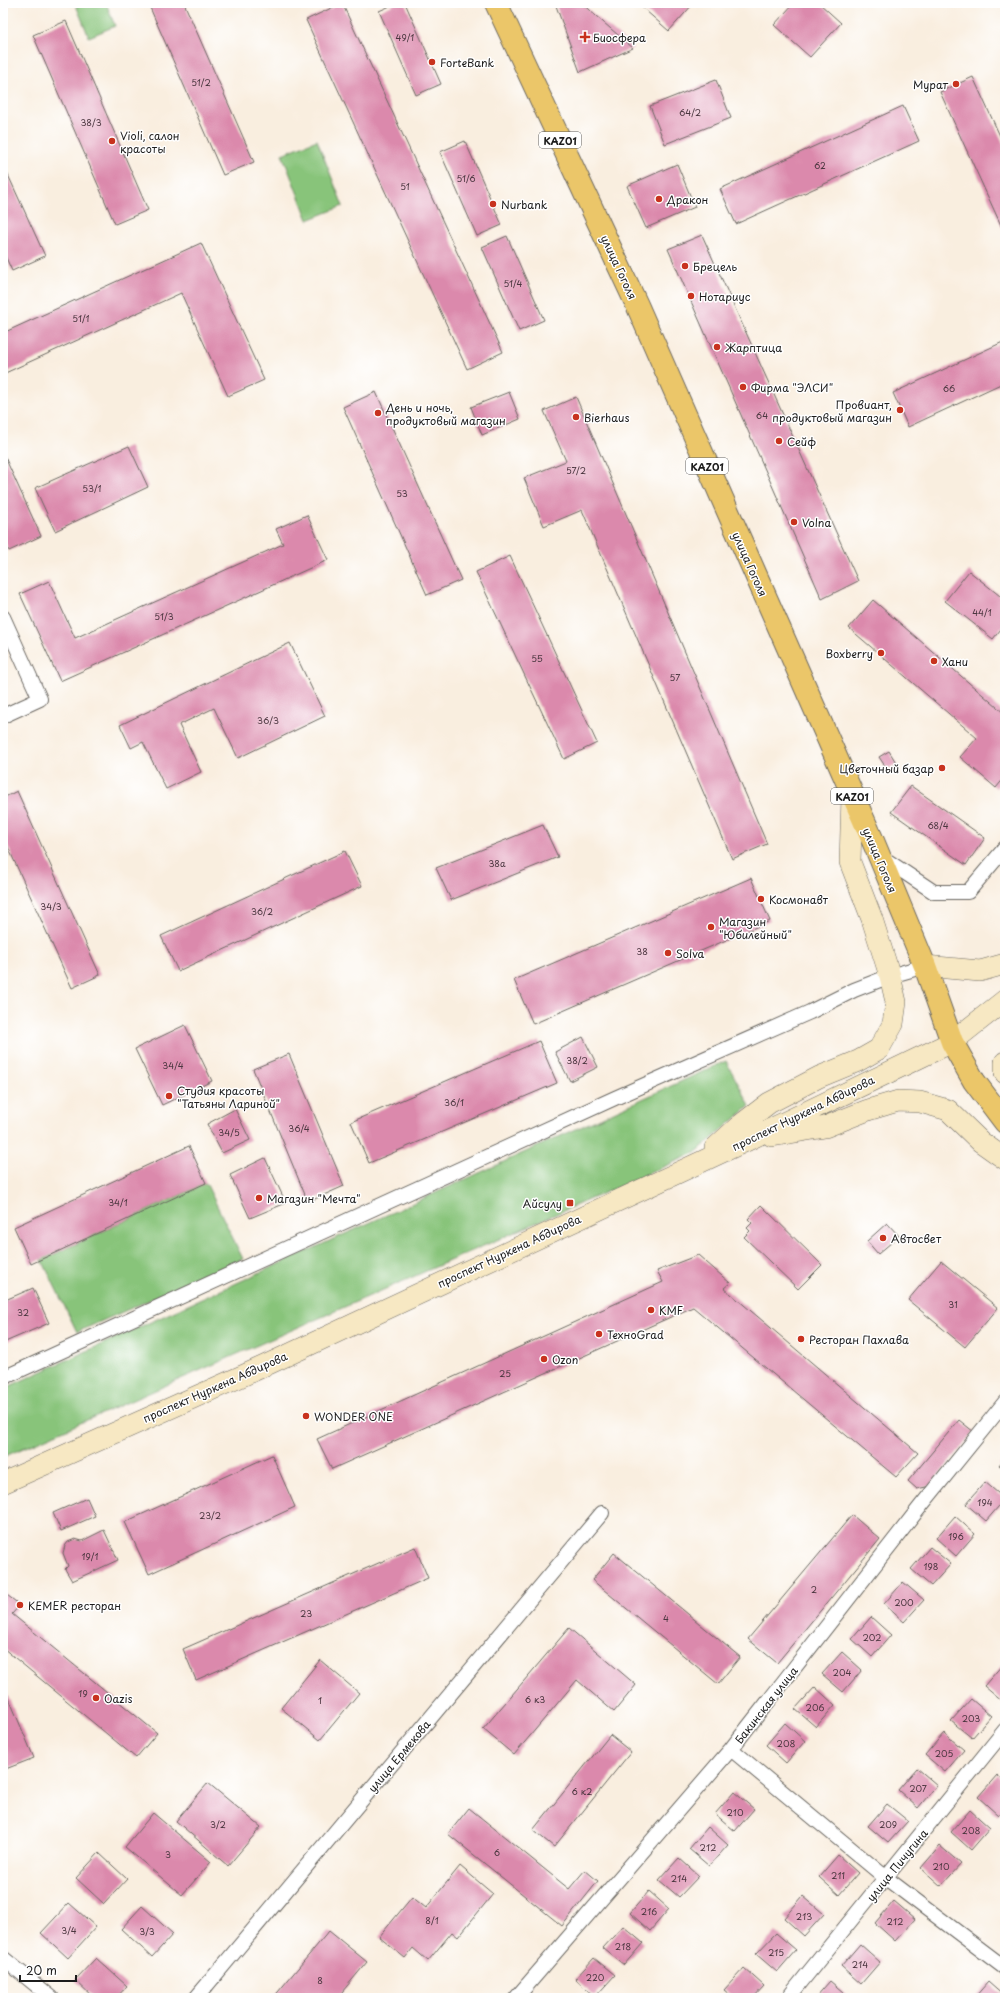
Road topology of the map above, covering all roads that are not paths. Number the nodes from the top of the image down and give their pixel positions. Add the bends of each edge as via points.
1 (496, 3) edge
2 (3, 617) edge
3 (3, 716) edge
4 (852, 796) junction
5 (1005, 848) edge
6 (878, 854) junction
7 (1005, 964) edge
8 (925, 966) junction
9 (890, 976) junction
10 (1005, 1000) edge
11 (952, 1042) junction
12 (1005, 1062) edge
13 (1005, 1073) edge
14 (1005, 1122) edge
15 (748, 1140) junction
16 (1005, 1159) edge
17 (700, 1162) junction
18 (3, 1378) edge
19 (1005, 1402) edge
20 (3, 1483) edge
21 (602, 1513) dead end
22 (1005, 1730) edge
23 (731, 1749) junction
24 (886, 1878) junction
25 (3, 1958) edge
26 (1005, 1968) edge
27 (52, 1998) edge
28 (196, 1998) edge
29 (516, 1998) edge
30 (788, 1998) edge

1 - 4 highway, улица Гоголя / KАZ01 via 637,305
2 - 3 street via 40,699
4 - 6 highway, улица Гоголя / KАZ01
4 - 9 main road via 850,862
5 - 6 street via 968,892 934,892
6 - 8 highway, улица Гоголя / KАZ01
7 - 8 main road via 980,971
8 - 9 street
8 - 11 highway, улица Гоголя / KАZ01
9 - 17 main road via 896,1002 893,1024 879,1049 769,1103
9 - 18 street via 615,1098
10 - 11 main road, проспект Нуркена Абдирова
11 - 14 highway, улица Гоголя / KАZ01 via 974,1081
11 - 15 main road, проспект Нуркена Абдирова
12 - 13 main road
15 - 16 main road via 825,1127 898,1101 920,1102 948,1110 981,1142
15 - 17 main road, проспект Нуркена Абдирова
17 - 20 main road, проспект Нуркена Абдирова via 262,1367
19 - 23 street, Бакинская улица
21 - 28 street, улица Ермекова
22 - 24 street, улица Пичугина
23 - 24 street
23 - 29 street, Бакинская улица
24 - 26 street
24 - 30 street, улица Пичугина
25 - 27 street

